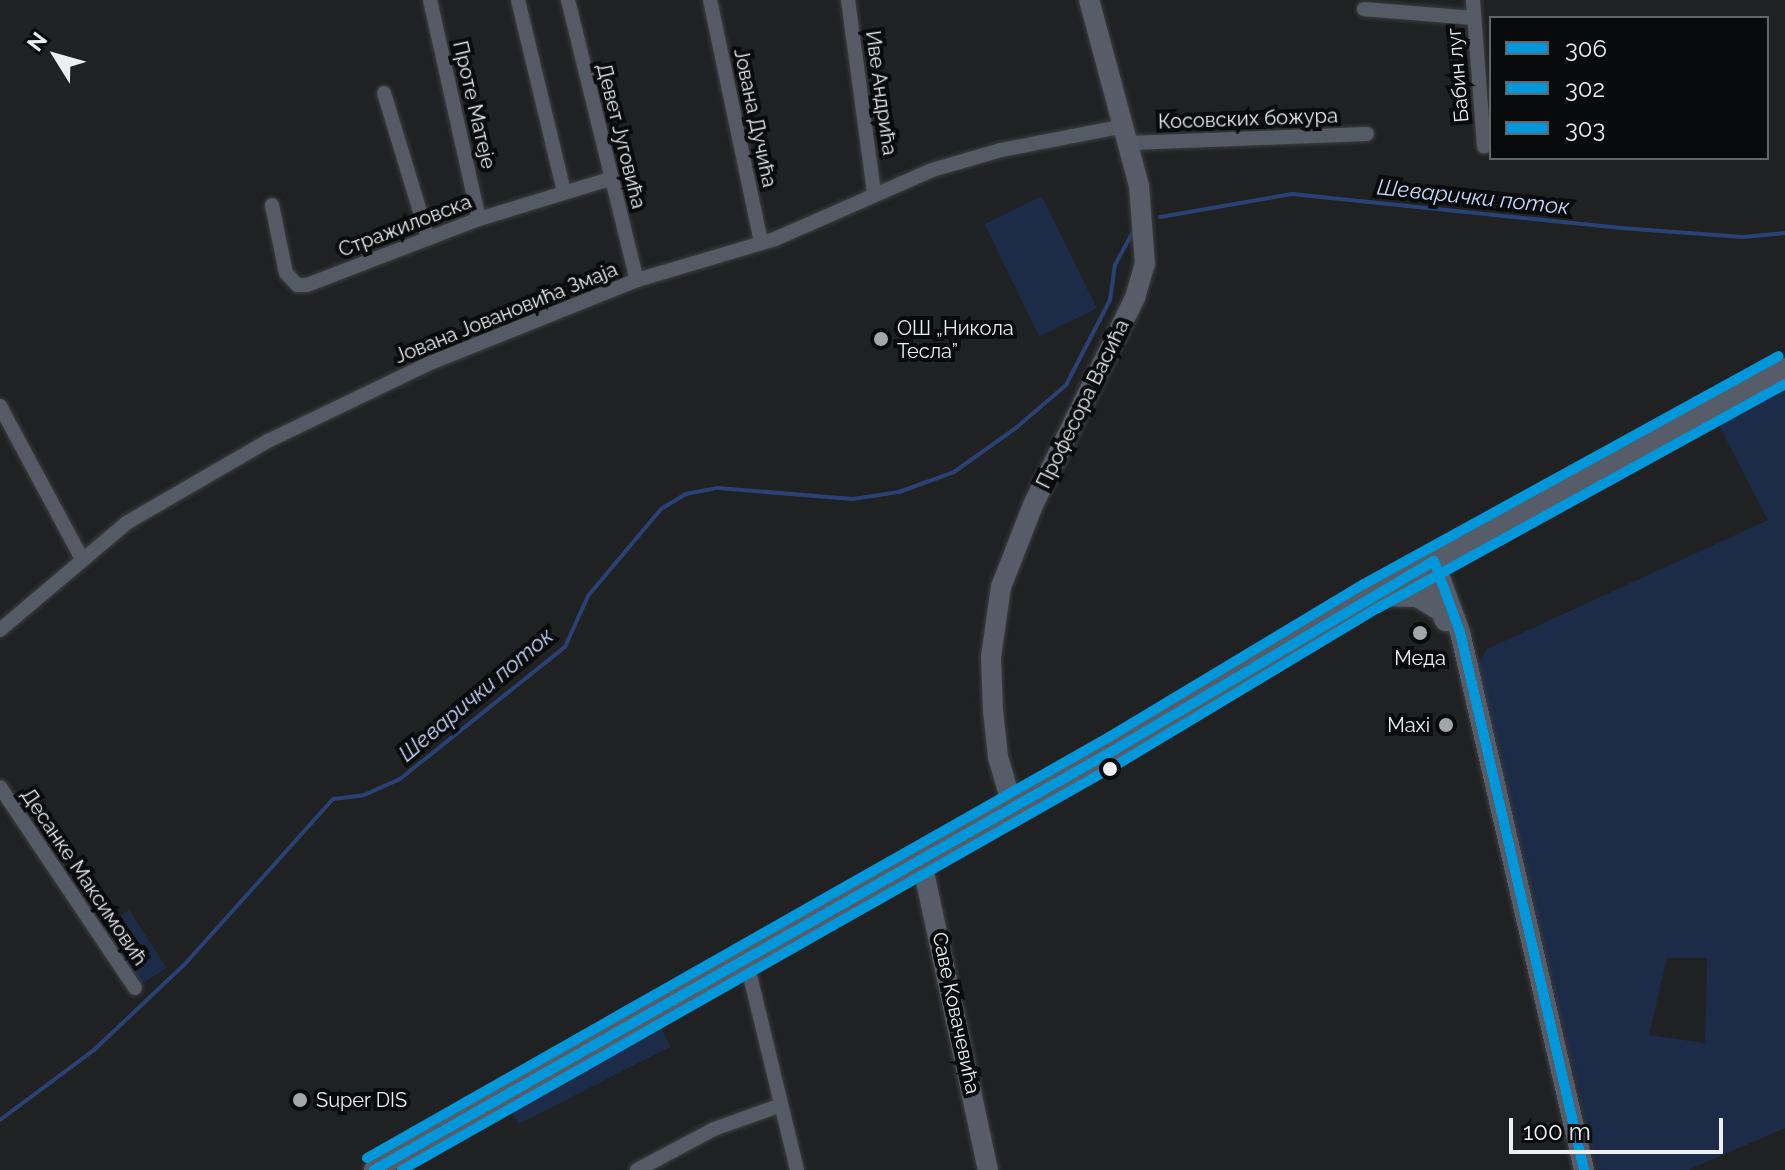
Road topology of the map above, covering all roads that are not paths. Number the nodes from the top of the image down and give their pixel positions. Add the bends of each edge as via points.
1 (430, 0) edge
2 (518, 0) edge
3 (568, 0) edge
4 (710, 0) edge
5 (848, 0) edge
6 (1089, 0) edge
7 (1473, 0) edge
8 (1364, 9) dead end
9 (1473, 18) junction
10 (384, 93) dead end
11 (1367, 134) dead end
12 (1127, 135) junction
13 (1484, 147) dead end
14 (610, 179) junction
15 (564, 191) junction
16 (874, 192) junction
17 (272, 205) dead end
18 (479, 219) junction
19 (428, 238) junction
20 (761, 243) junction
21 (637, 280) junction
22 (1785, 368) edge
23 (0, 406) edge
24 (1466, 542) junction
25 (82, 559) junction
26 (1428, 564) junction
27 (1371, 596) junction
28 (1446, 605) junction
29 (0, 630) edge
30 (0, 787) edge
31 (1013, 808) junction
32 (921, 858) junction
33 (746, 959) junction
34 (135, 988) dead end
35 (781, 1105) junction
36 (374, 1170) edge
37 (637, 1170) edge
38 (797, 1170) edge
39 (988, 1170) edge
40 (1584, 1170) edge

1 - 18 street, Проте Матеје
2 - 15 street
3 - 14 street, Девет Југовића
4 - 20 street, Јована Дучића
5 - 16 street, Иве Андрића
6 - 12 main road, Професора Васића
7 - 9 street, Бабин луг
8 - 9 street
9 - 13 street, Бабин луг
10 - 19 street
11 - 12 street, Косовских божура
12 - 16 street, Јована Јовановића Змаја via 1001,150
12 - 31 main road, Професора Васића via 1145,238 1140,283 1033,505 995,620 993,710
14 - 15 street, Стражиловска
14 - 21 street, Девет Југовића
15 - 18 street, Стражиловска
16 - 20 street, Јована Јовановића Змаја
17 - 19 street, Стражиловска via 286,273 297,285
18 - 19 street, Стражиловска
20 - 21 street, Јована Јовановића Змаја
21 - 25 street, Јована Јовановића Змаја via 517,325 268,441 136,517
22 - 24 main road
23 - 25 street
24 - 26 main road
24 - 28 main road via 1451,568
25 - 29 street, Јована Јовановића Змаја
26 - 27 main road
26 - 28 main road
27 - 28 main road via 1417,597
27 - 31 main road
28 - 40 main road
30 - 34 street, Десанке Максимовић
31 - 32 main road
32 - 33 main road
32 - 39 main road, Саве Ковачевића
33 - 35 street
33 - 36 main road
35 - 37 street via 714,1129
35 - 38 street

